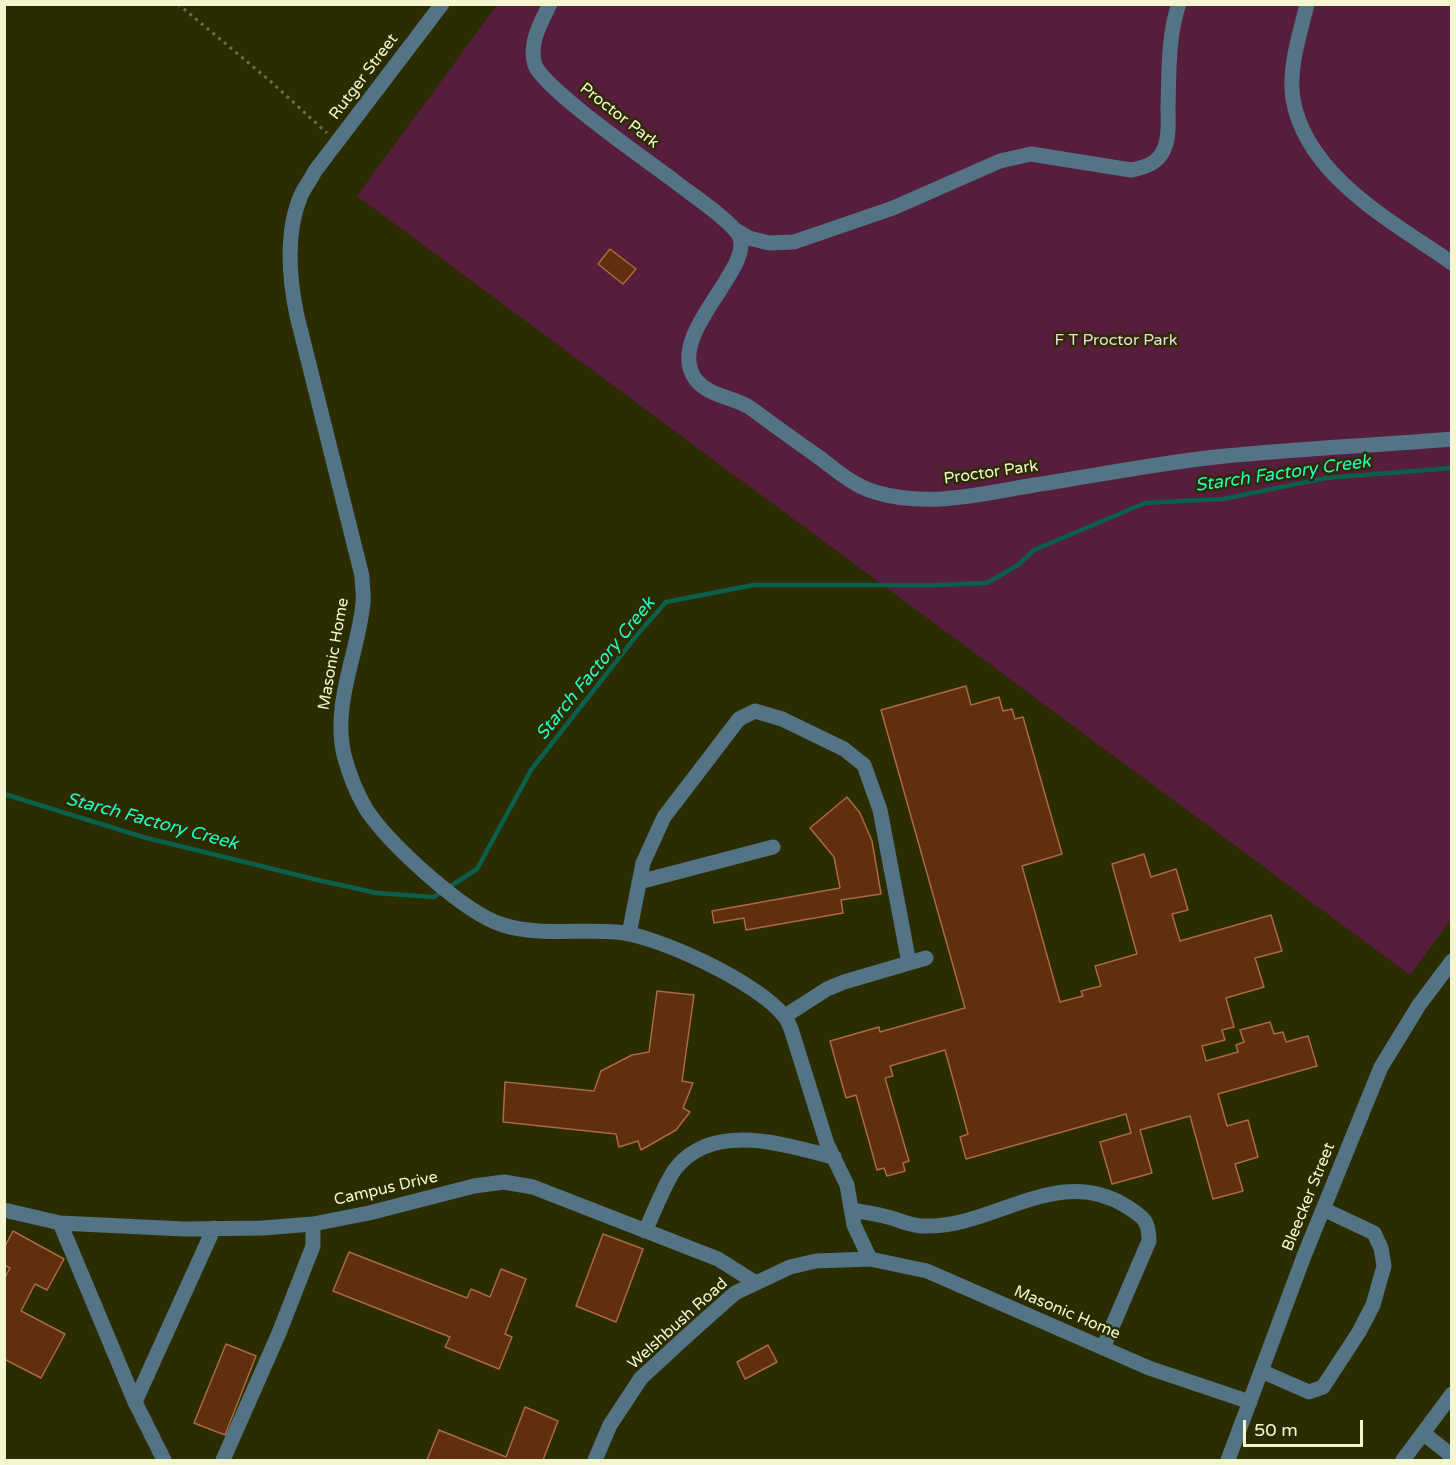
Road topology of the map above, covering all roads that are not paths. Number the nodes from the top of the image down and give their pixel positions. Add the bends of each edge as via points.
1 (442, 4) edge
2 (550, 4) edge
3 (1179, 4) edge
4 (1307, 4) edge
5 (315, 171) joint
6 (737, 231) junction
7 (1452, 263) edge
8 (1452, 439) edge
9 (773, 847) dead end
10 (639, 882) junction
11 (629, 934) junction
12 (926, 958) dead end
13 (1452, 962) edge
14 (909, 963) junction
15 (785, 1016) junction
16 (834, 1157) junction
17 (1323, 1209) junction
18 (4, 1210) edge
19 (852, 1210) junction
20 (60, 1223) junction
21 (313, 1224) junction
22 (214, 1228) junction
23 (645, 1231) junction
24 (870, 1259) junction
25 (756, 1283) junction
26 (1103, 1348) junction
27 (1262, 1371) junction
28 (1452, 1394) edge
29 (135, 1402) junction
30 (1250, 1402) junction
31 (1423, 1433) junction
32 (1452, 1456) edge
33 (164, 1461) edge
34 (223, 1461) edge
35 (596, 1461) edge
36 (1228, 1461) edge
37 (1403, 1461) edge

1 - 5 street, Rutger Street
2 - 6 street, Proctor Park via 538,27 534,49 534,64 542,77
3 - 6 street, Proctor Park via 1169,60 1164,151 1144,168 1131,170 1031,154 1000,161 893,208 794,242 769,243
4 - 7 street via 1294,61 1293,98 1302,129 1321,160 1348,188
5 - 11 street, Masonic Home via 296,210 290,284 362,576 363,600 344,687 341,728 350,778 367,810 404,852 482,916 528,930
6 - 8 street, Proctor Park via 741,250 737,262 712,299 691,344 689,357 694,377 708,392 743,403 853,482 874,492 903,498 951,499 1206,458
9 - 10 street
10 - 11 street
10 - 14 street via 643,863 664,817 739,719 755,711 782,719 844,749 864,765 880,810
11 - 15 street, Masonic Home via 708,963 763,996
12 - 14 street
13 - 17 street, Bleecker Street via 1419,1005 1382,1067
14 - 15 street via 827,989
15 - 16 street, Masonic Home
16 - 19 street, Masonic Home via 847,1185
16 - 23 street via 738,1139 721,1141 693,1152 675,1168
17 - 27 street, Bleecker Street
17 - 27 street via 1374,1233 1384,1266 1373,1305 1323,1387 1310,1392
18 - 20 street, Campus Drive
19 - 24 street, Masonic Home via 854,1225
19 - 26 street via 922,1226 957,1223 1055,1193 1084,1191 1111,1197 1142,1216 1149,1228 1149,1241
20 - 22 street, Campus Drive
20 - 29 street
21 - 22 street, Campus Drive
21 - 23 street, Campus Drive via 504,1182 533,1187
21 - 34 street via 313,1246
22 - 29 street
23 - 25 street, Campus Drive via 718,1259
24 - 25 street, Masonic Home via 816,1261 790,1267
24 - 26 street, Masonic Home via 927,1271
25 - 35 street, Welshbush Road via 735,1293 641,1378 610,1425
26 - 30 street, Masonic Home
27 - 30 street, Bleecker Street
28 - 31 street
29 - 33 street
30 - 36 street, Bleecker Street
31 - 32 street
31 - 37 street

